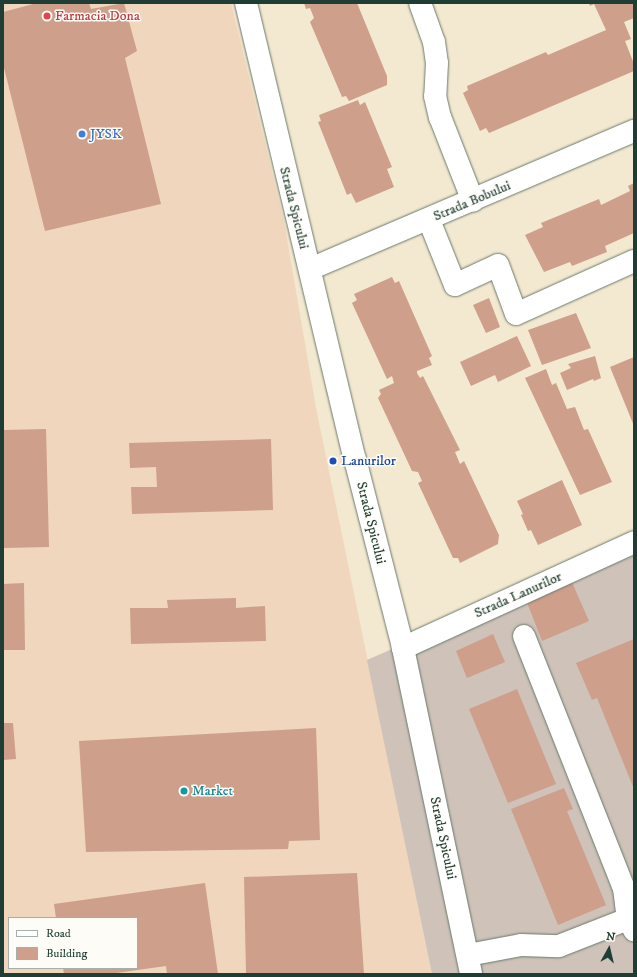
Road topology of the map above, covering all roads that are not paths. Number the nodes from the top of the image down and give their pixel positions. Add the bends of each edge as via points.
1 (246, 3) edge
2 (420, 3) edge
3 (634, 131) edge
4 (473, 202) junction
5 (429, 220) junction
6 (634, 261) edge
7 (310, 269) junction
8 (634, 542) edge
9 (524, 636) dead end
10 (403, 648) junction
11 (631, 924) edge
12 (469, 964) edge

1 - 7 street, Strada Spicului
2 - 4 street via 434,42 437,64 435,96 440,117
3 - 4 street, Strada Bobului
4 - 5 street, Strada Bobului
5 - 6 street via 455,285 498,265 516,314
5 - 7 street, Strada Bobului
7 - 10 street, Strada Spicului
8 - 10 street, Strada Lanurilor
9 - 11 street via 624,888
10 - 12 street, Strada Spicului
11 - 12 street via 559,946 522,945

